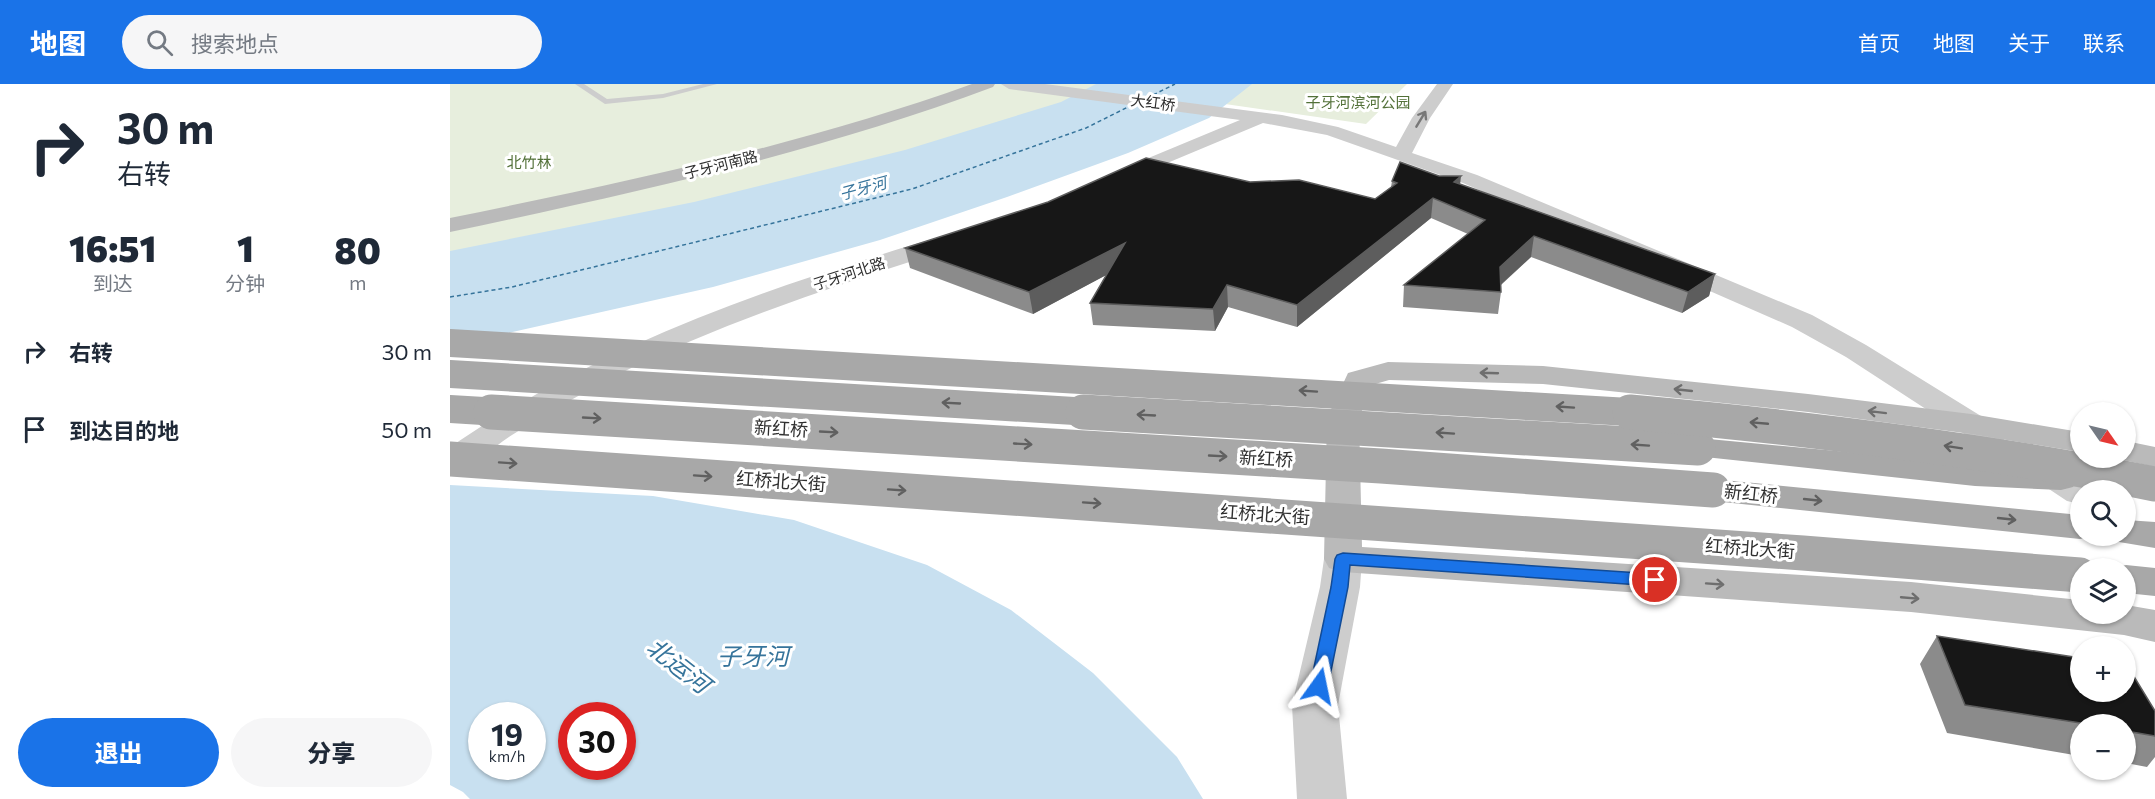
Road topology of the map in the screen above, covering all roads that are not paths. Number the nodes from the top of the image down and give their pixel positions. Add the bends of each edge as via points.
1 (579, 84) edge
2 (712, 84) edge
3 (956, 84) edge
4 (987, 84) edge
5 (1009, 84) edge
6 (1429, 84) edge
7 (1445, 84) edge
8 (1409, 106) dead end
9 (1250, 115) junction
10 (1401, 156) junction
11 (1095, 188) edge
12 (450, 213) edge
13 (450, 225) edge
14 (971, 235) edge
15 (450, 343) edge
16 (450, 374) edge
17 (450, 409) edge
18 (1971, 424) junction
19 (2070, 440) edge
20 (2136, 453) edge
21 (2155, 457) edge
22 (450, 460) edge
23 (2155, 470) edge
24 (2155, 484) edge
25 (2069, 486) edge
26 (2070, 526) edge
27 (1343, 559) junction
28 (2070, 573) edge
29 (2136, 580) edge
30 (2155, 582) edge
31 (2145, 623) edge
32 (1323, 799) edge

1 - 2 lane via 605,102 663,96
3 - 12 main road, 子牙河南路 via 792,135 556,193
4 - 13 main road, 子牙河南路 via 876,122 744,160
5 - 9 street, 大红桥
6 - 8 street
10 -> 7 street via 1420,118
9 - 10 street via 1384,139
9 - 11 street
10 - 18 street via 1470,179 1802,321
14 - 22 street, 子牙河北路 via 781,296 695,329 501,426
24 -> 15 main road, bridge via 1925,443 1624,411
25 -> 16 main road, 新红桥, bridge via 1698,448
17 -> 26 main road, 新红桥, bridge via 1713,490
18 - 19 main road
18 - 25 street
18 -> 27 main road via 1543,375 1388,371 1359,379 1343,418
20 - 21 main road
22 -> 28 main road, 红桥北大街, bridge
23 - 25 main road, 新红桥
27 -> 31 main road via 1911,597
27 - 32 street via 1315,705
29 - 30 main road

